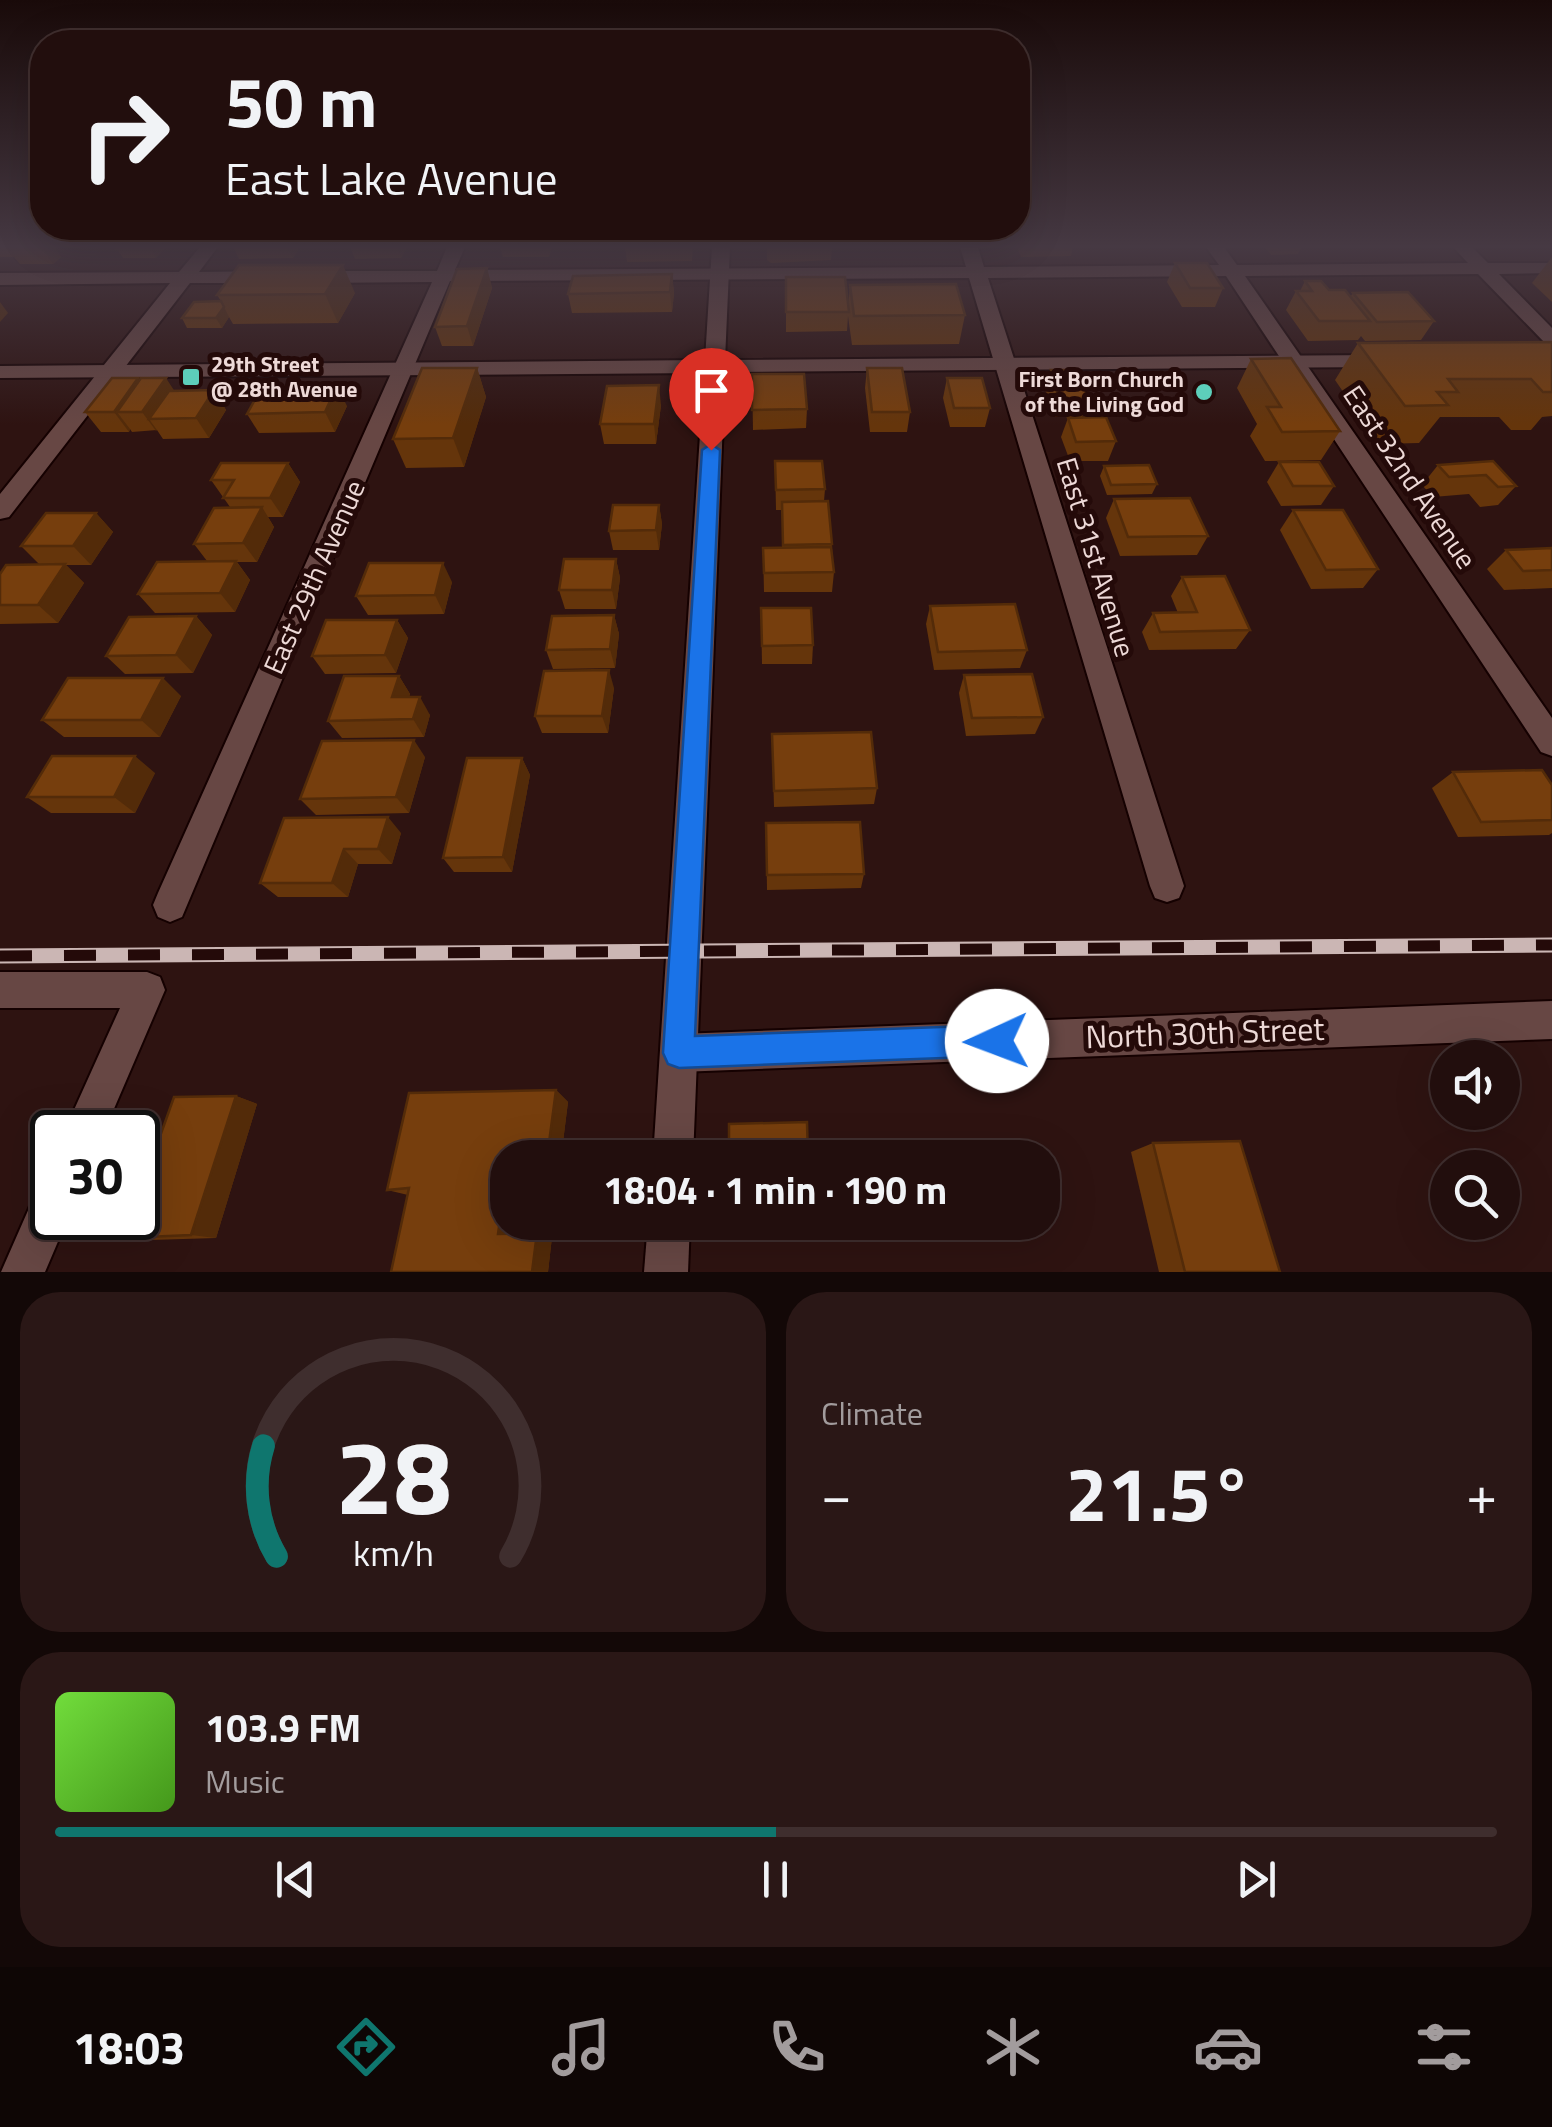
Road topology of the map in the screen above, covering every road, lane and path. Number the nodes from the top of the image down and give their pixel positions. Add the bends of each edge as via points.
1 (162, 306) edge
2 (431, 306) edge
3 (718, 306) edge
4 (987, 306) edge
5 (1257, 306) edge
6 (1520, 306) edge
7 (1552, 339) edge
8 (1415, 361) edge
9 (1297, 362) junction
10 (1005, 364) junction
11 (715, 367) junction
12 (405, 369) junction
13 (112, 371) junction
14 (0, 372) edge
15 (0, 511) edge
16 (1552, 743) edge
17 (1166, 886) dead end
18 (170, 906) dead end
19 (0, 990) edge
20 (1552, 1020) edge
21 (679, 1053) junction
22 (94, 1110) edge
23 (674, 1140) edge
24 (37, 1240) edge
25 (668, 1240) edge
26 (23, 1272) edge
27 (666, 1272) edge

1 - 13 street
2 - 12 street, East 29th Avenue
3 - 11 street
4 - 10 street, East 31st Avenue
5 - 9 street, East 32nd Avenue
6 - 7 street
8 - 9 street
9 - 10 street
9 - 16 street, East 32nd Avenue
10 - 11 street
10 - 17 street, East 31st Avenue
11 - 12 street
11 - 21 street
12 - 13 street
12 - 18 street, East 29th Avenue
13 - 14 street
13 - 15 street
19 - 22 street via 147,990
20 - 21 street, North 30th Street
21 - 23 street
24 - 26 street
25 - 27 street

